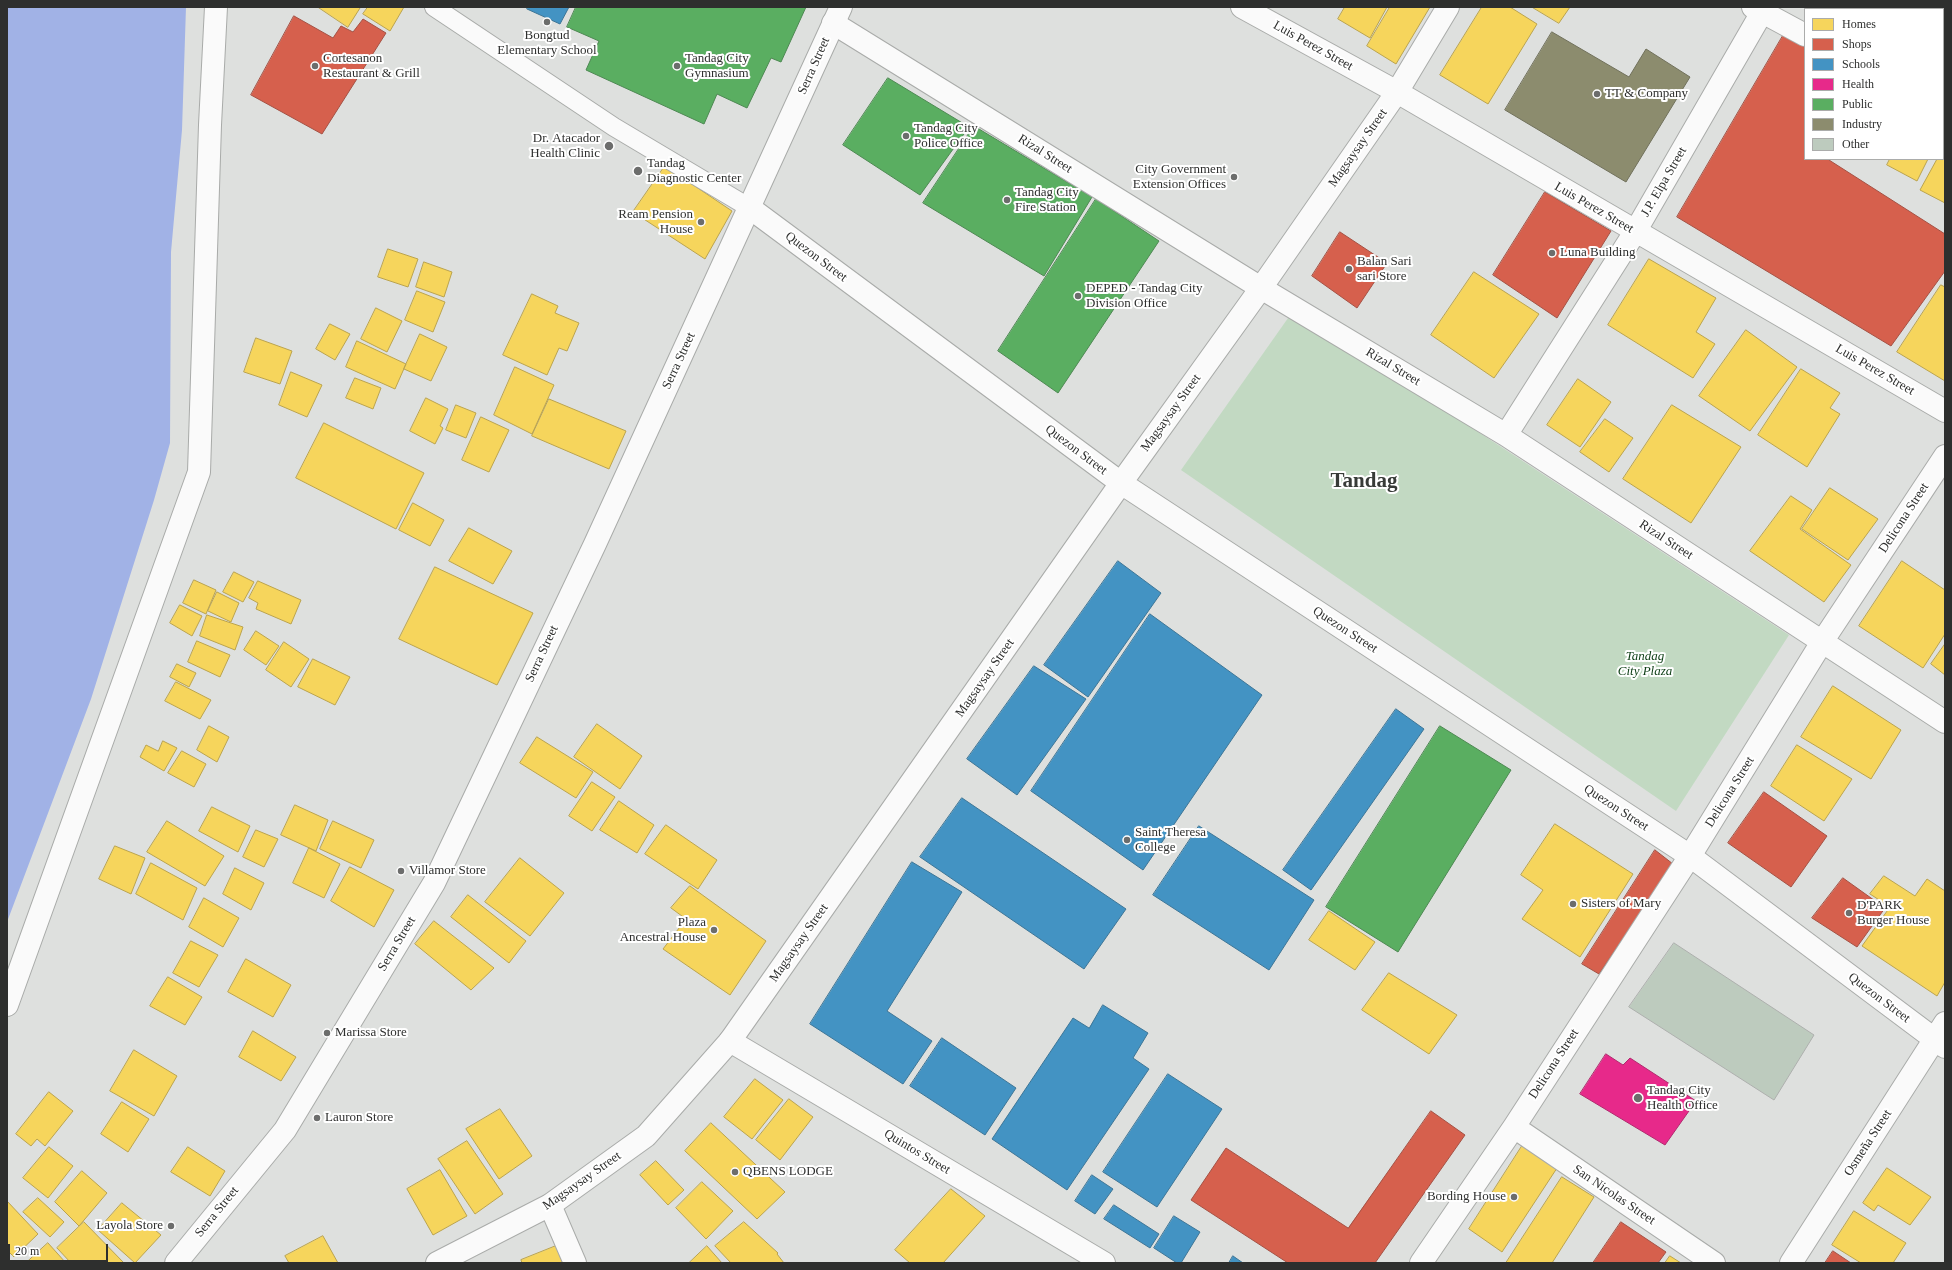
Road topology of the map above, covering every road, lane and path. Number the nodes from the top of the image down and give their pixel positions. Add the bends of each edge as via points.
1 (216, 7) edge
2 (434, 7) edge
3 (1242, 7) edge
4 (1448, 7) edge
5 (1760, 9) edge
6 (837, 15) edge
7 (1804, 34) edge
8 (1397, 92) junction
9 (750, 208) junction
10 (1635, 232) junction
11 (1261, 288) junction
12 (1945, 411) edge
13 (1506, 435) junction
14 (1945, 456) edge
15 (1121, 483) junction
16 (1822, 642) junction
17 (1945, 722) edge
18 (1690, 856) junction
19 (7, 1005) edge
20 (1942, 1037) edge
21 (730, 1041) junction
22 (1514, 1127) junction
23 (550, 1205) junction
24 (176, 1263) edge
25 (437, 1263) edge
26 (575, 1263) edge
27 (1104, 1263) edge
28 (1422, 1263) edge
29 (1714, 1263) edge
30 (1791, 1263) edge

1 - 19 street via 199,472
2 - 9 lane via 614,127
3 - 8 street, Luis Perez Street
4 - 8 street, Magsaysay Street
5 - 7 street
5 - 10 street, J.P. Elpa Street
6 - 9 street, Serra Street
6 - 11 street, Rizal Street
8 - 10 street, Luis Perez Street
8 - 11 street, Magsaysay Street
9 - 15 street, Quezon Street
9 - 24 street, Serra Street via 595,544 434,883 285,1130
10 - 12 street, Luis Perez Street
10 - 13 street, J.P. Elpa Street
11 - 13 street, Rizal Street
11 - 15 street, Magsaysay Street
13 - 16 street, Rizal Street
14 - 16 street, Delicona Street
15 - 18 street, Quezon Street
15 - 21 street, Magsaysay Street
16 - 17 street, Rizal Street
16 - 18 street, Delicona Street
18 - 20 street, Quezon Street
18 - 22 street, Delicona Street
20 - 30 street, Osmeña Street
21 - 23 street, Magsaysay Street via 646,1136
21 - 27 street, Quintos Street
22 - 28 street, Delicona Street
22 - 29 street, San Nicolas Street
23 - 25 street, Magsaysay Street
23 - 26 street

